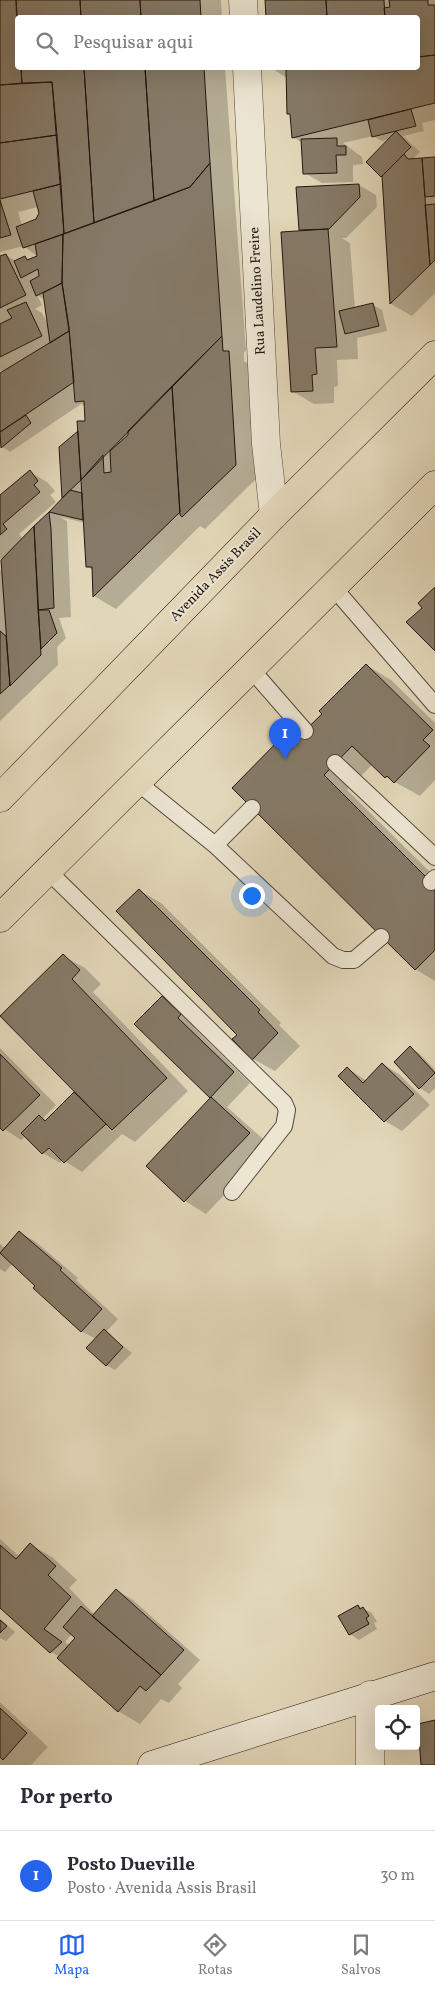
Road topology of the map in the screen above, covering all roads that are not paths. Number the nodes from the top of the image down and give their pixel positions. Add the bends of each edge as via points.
1 (243, 0) edge
2 (244, 15) edge
3 (247, 70) edge
4 (435, 355) edge
5 (435, 485) edge
6 (274, 515) junction
7 (333, 587) junction
8 (251, 669) junction
9 (435, 705) edge
10 (305, 731) dead end
11 (335, 763) dead end
12 (137, 782) junction
13 (0, 798) edge
14 (252, 808) dead end
15 (215, 845) junction
16 (435, 857) edge
17 (48, 870) junction
18 (0, 918) edge
19 (381, 937) dead end
20 (232, 1192) dead end
21 (435, 1676) edge
22 (370, 1695) junction
23 (152, 1765) edge
24 (370, 1765) edge

1 - 2 street
3 - 6 street, Rua Laudelino Freire via 266,444
4 - 6 main road, Avenida Assis Brasil
5 - 7 main road
6 - 13 main road, Avenida Assis Brasil
7 - 8 main road
7 - 9 lane
8 - 10 lane
8 - 12 main road
11 - 16 lane
12 - 15 lane
12 - 17 main road
14 - 15 lane
15 - 19 lane via 333,956 354,960
17 - 18 main road
17 - 20 lane via 284,1103 287,1110 284,1126
21 - 22 street
22 - 23 street
22 - 24 street

